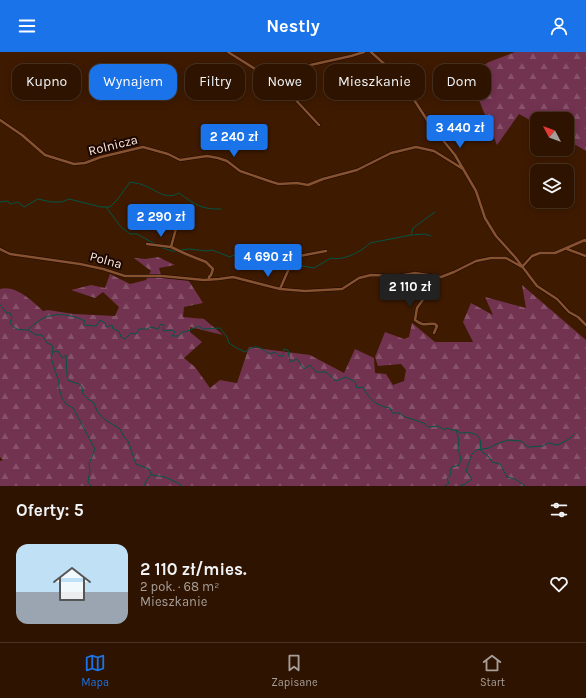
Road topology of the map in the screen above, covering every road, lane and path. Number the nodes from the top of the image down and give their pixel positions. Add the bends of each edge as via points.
1 (228, 52) edge
2 (364, 52) edge
3 (371, 52) edge
4 (315, 64) edge
5 (253, 68) edge
6 (296, 100) edge
7 (0, 120) edge
8 (319, 125) dead end
9 (462, 169) junction
10 (177, 225) dead end
11 (586, 241) edge
12 (147, 244) dead end
13 (171, 247) junction
14 (566, 248) junction
15 (0, 249) edge
16 (326, 251) dead end
17 (278, 254) dead end
18 (586, 256) edge
19 (294, 257) junction
20 (522, 267) junction
21 (429, 276) junction
22 (209, 280) junction
23 (280, 289) junction
24 (586, 325) edge
25 (434, 333) dead end

1 - 5 street
2 - 4 street
3 - 9 street via 400,78 429,123 457,158
6 - 8 street
7 - 9 street, Rolnicza via 45,155 74,164 144,147 180,160 207,156 218,158 240,171 272,182 308,185 357,170 391,153 416,147 434,150
9 - 20 street via 476,191 487,224
10 - 13 street
11 - 14 street
12 - 13 street
13 - 22 street via 210,264 213,269
14 - 18 street
14 - 20 street via 555,253 532,256
15 - 22 street, Polna via 10,254 97,267 122,275
16 - 19 street
17 - 19 street
19 - 23 street
20 - 21 street, Polna via 506,258 491,258 476,261 447,275
20 - 24 street via 537,286 557,299
21 - 23 street, Polna via 415,273 398,276 371,275 359,278 345,289
21 - 25 street via 427,294 417,308 416,320 427,326 435,324 437,326
22 - 23 street, Polna via 233,277

